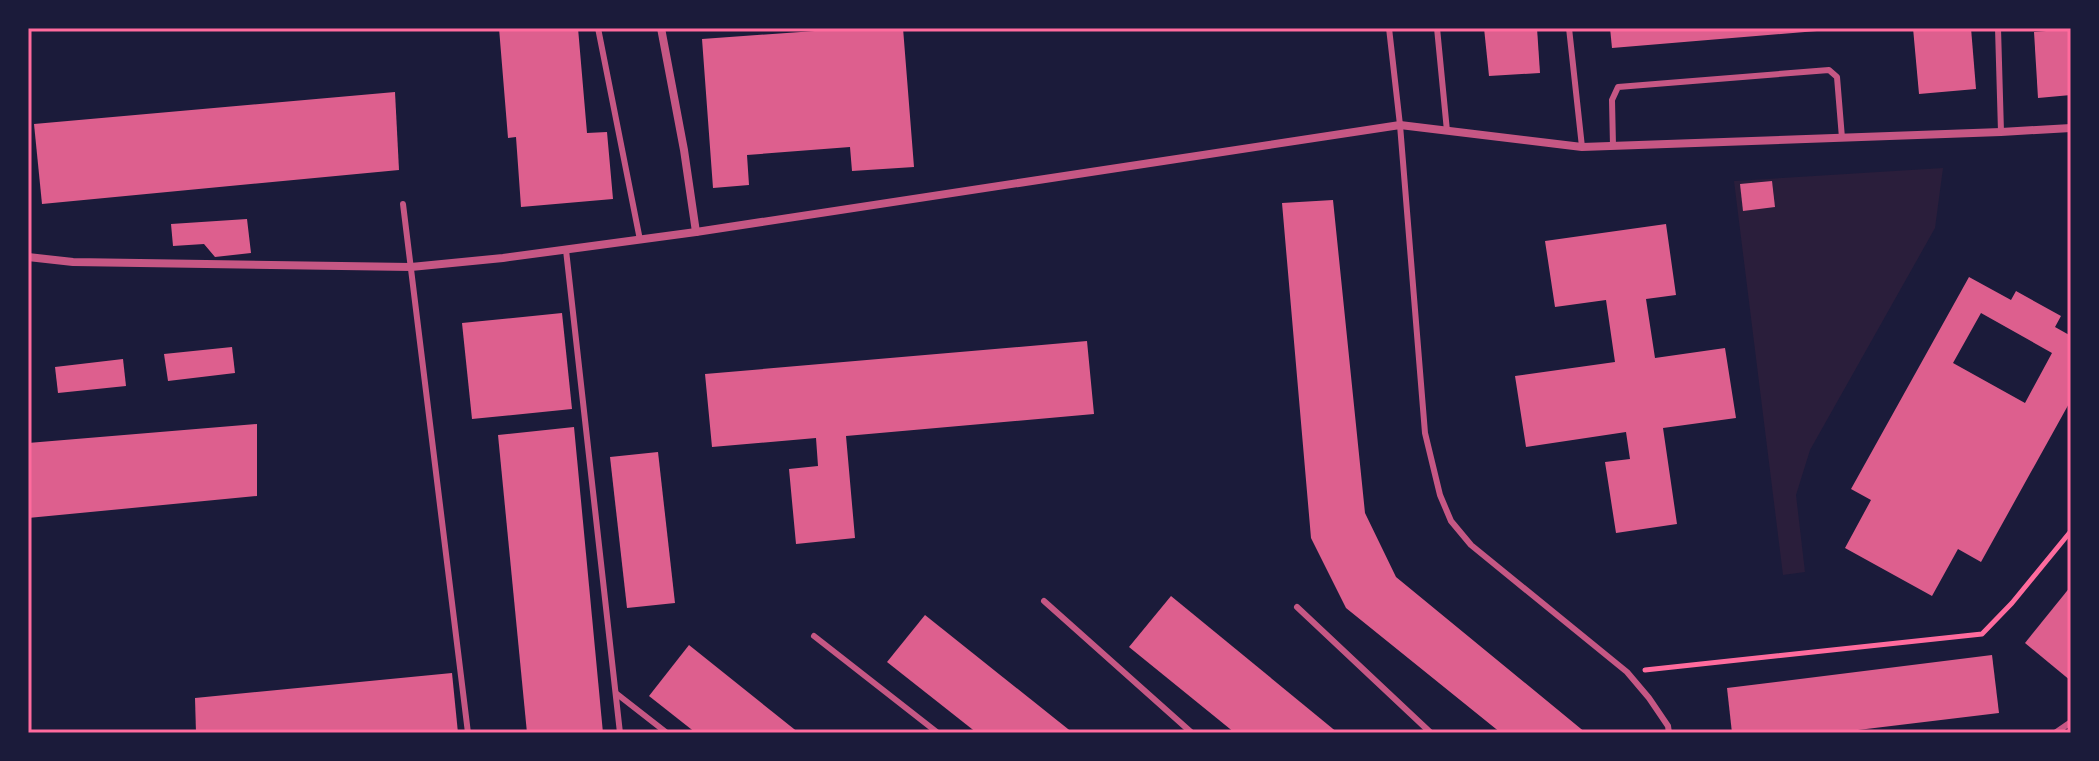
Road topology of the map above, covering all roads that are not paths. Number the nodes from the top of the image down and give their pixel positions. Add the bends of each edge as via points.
1 (598, 28) edge
2 (661, 28) edge
3 (1389, 28) edge
4 (1437, 28) edge
5 (1569, 28) edge
6 (1998, 28) edge
7 (1400, 125) junction
8 (2071, 128) edge
9 (1447, 131) junction
10 (2001, 132) junction
11 (1842, 138) junction
12 (1613, 146) junction
13 (1582, 147) junction
14 (403, 204) dead end
15 (696, 232) junction
16 (640, 240) junction
17 (566, 250) junction
18 (28, 257) edge
19 (411, 267) junction
20 (1044, 601) dead end
21 (1297, 607) dead end
22 (814, 636) dead end
23 (617, 694) junction
24 (2071, 722) edge
25 (468, 733) edge
26 (620, 733) edge
27 (667, 733) edge
28 (938, 733) edge
29 (1192, 733) edge
30 (1431, 733) edge
31 (1669, 733) edge
32 (2055, 733) edge

1 - 16 lane
2 - 15 street
3 - 7 lane
4 - 9 lane
5 - 13 lane
6 - 10 lane
7 - 9 street
7 - 15 street
7 - 31 lane via 1425,433 1451,521 1471,545 1627,672
8 - 10 street
9 - 13 street
10 - 11 street
11 - 12 street
11 - 12 lane via 1837,77 1829,70 1618,87 1612,100
12 - 13 street
14 - 19 lane
15 - 16 street
16 - 17 street
17 - 19 street
17 - 23 lane
18 - 19 street
19 - 25 lane
20 - 29 lane
21 - 30 lane
22 - 28 lane
23 - 26 lane
23 - 27 lane
24 - 32 lane

